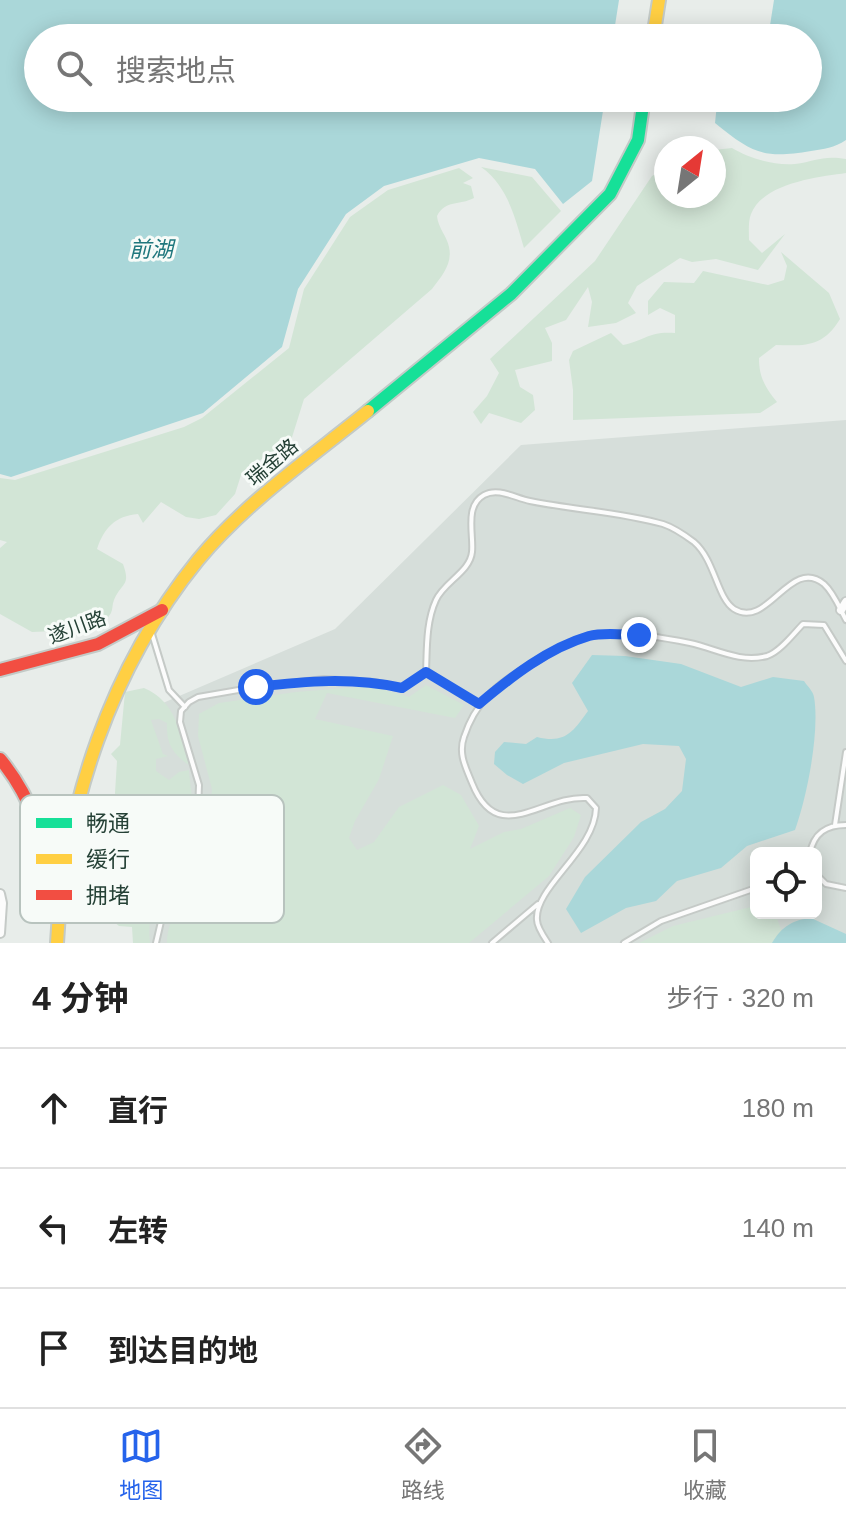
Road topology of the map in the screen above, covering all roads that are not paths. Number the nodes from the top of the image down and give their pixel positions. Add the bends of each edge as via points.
1 (659, 0) edge
2 (655, 24) edge
3 (642, 112) edge
4 (843, 606) edge
5 (162, 610) junction
6 (846, 620) edge
7 (151, 630) junction
8 (846, 661) edge
9 (0, 670) edge
10 (426, 672) junction
11 (479, 704) junction
12 (185, 707) junction
13 (846, 752) edge
14 (0, 759) edge
15 (23, 795) edge
16 (80, 795) edge
17 (199, 795) edge
18 (835, 825) junction
19 (846, 825) edge
20 (813, 847) edge
21 (822, 880) edge
22 (846, 888) edge
23 (750, 890) edge
24 (0, 894) edge
25 (540, 903) junction
26 (58, 923) edge
27 (161, 923) edge
28 (0, 933) edge
29 (57, 943) edge
30 (156, 943) edge
31 (492, 943) edge
32 (548, 943) edge
33 (624, 943) edge

1 - 2 street
3 - 5 street, 瑞金路 via 638,140 610,194 511,294 244,512 199,559
4 - 6 lane
4 - 10 lane via 822,582 805,578 757,613 745,613 724,598 711,562 695,543 666,525 498,492 475,503 469,562 436,600 427,632
5 - 7 street, 瑞金路
5 - 9 street, 遂川路 via 98,644
7 - 12 lane via 169,690
7 - 16 street, 瑞金路 via 96,739
8 - 11 lane via 824,625 803,624 770,655 738,659 678,641 591,635 511,676
10 - 11 lane
10 - 12 lane via 402,688 324,679 198,697
11 - 25 lane via 462,740 461,757 487,809 501,816 522,816 575,797 587,798 596,808 596,821 578,852
12 - 17 lane via 180,722
13 - 18 lane
14 - 15 street
18 - 19 lane
18 - 20 lane via 818,834
21 - 22 lane
23 - 33 lane via 661,921
24 - 28 street
25 - 31 lane
25 - 32 lane via 536,921
26 - 29 street, 瑞金路
27 - 30 lane

